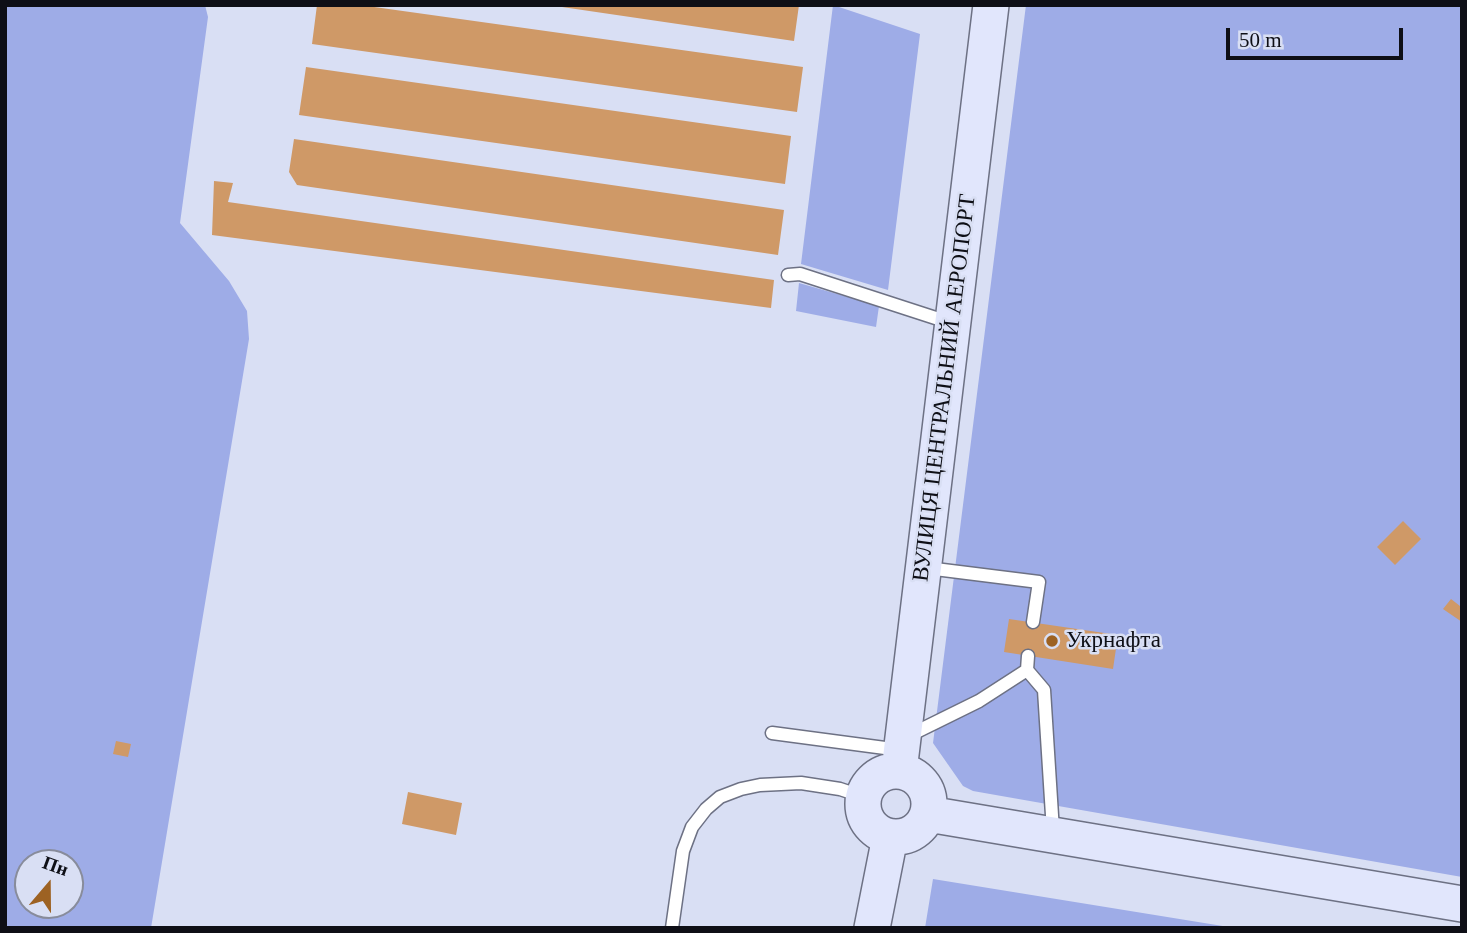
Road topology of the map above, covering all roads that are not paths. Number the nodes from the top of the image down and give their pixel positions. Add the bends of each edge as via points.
1 (991, 5) edge
2 (788, 275) dead end
3 (953, 324) junction
4 (924, 568) junction
5 (1033, 622) dead end
6 (1028, 656) dead end
7 (1027, 670) junction
8 (772, 733) dead end
9 (902, 753) junction
10 (864, 797) junction
11 (928, 814) junction
12 (1053, 835) junction
13 (890, 837) junction
14 (1462, 904) edge
15 (672, 928) edge
16 (872, 928) edge

1 - 3 main road, ВУЛИЦЯ ЦЕНТРАЛЬНИЙ АЕРОПОРТ
2 - 3 lane via 800,274
3 - 4 main road, ВУЛИЦЯ ЦЕНТРАЛЬНИЙ АЕРОПОРТ
4 - 5 lane via 1039,582
4 - 9 main road, ВУЛИЦЯ ЦЕНТРАЛЬНИЙ АЕРОПОРТ
6 - 7 lane
7 - 9 lane
7 - 12 lane via 1044,690
8 - 9 lane
9 - 10 main road via 889,771 870,783
9 - 11 main road via 911,774 926,789
10 - 13 main road via 869,825
10 - 15 lane via 801,783 760,785 720,797 692,827 683,851
11 - 12 main road
11 - 13 main road via 910,835
12 - 14 main road
13 - 16 main road

